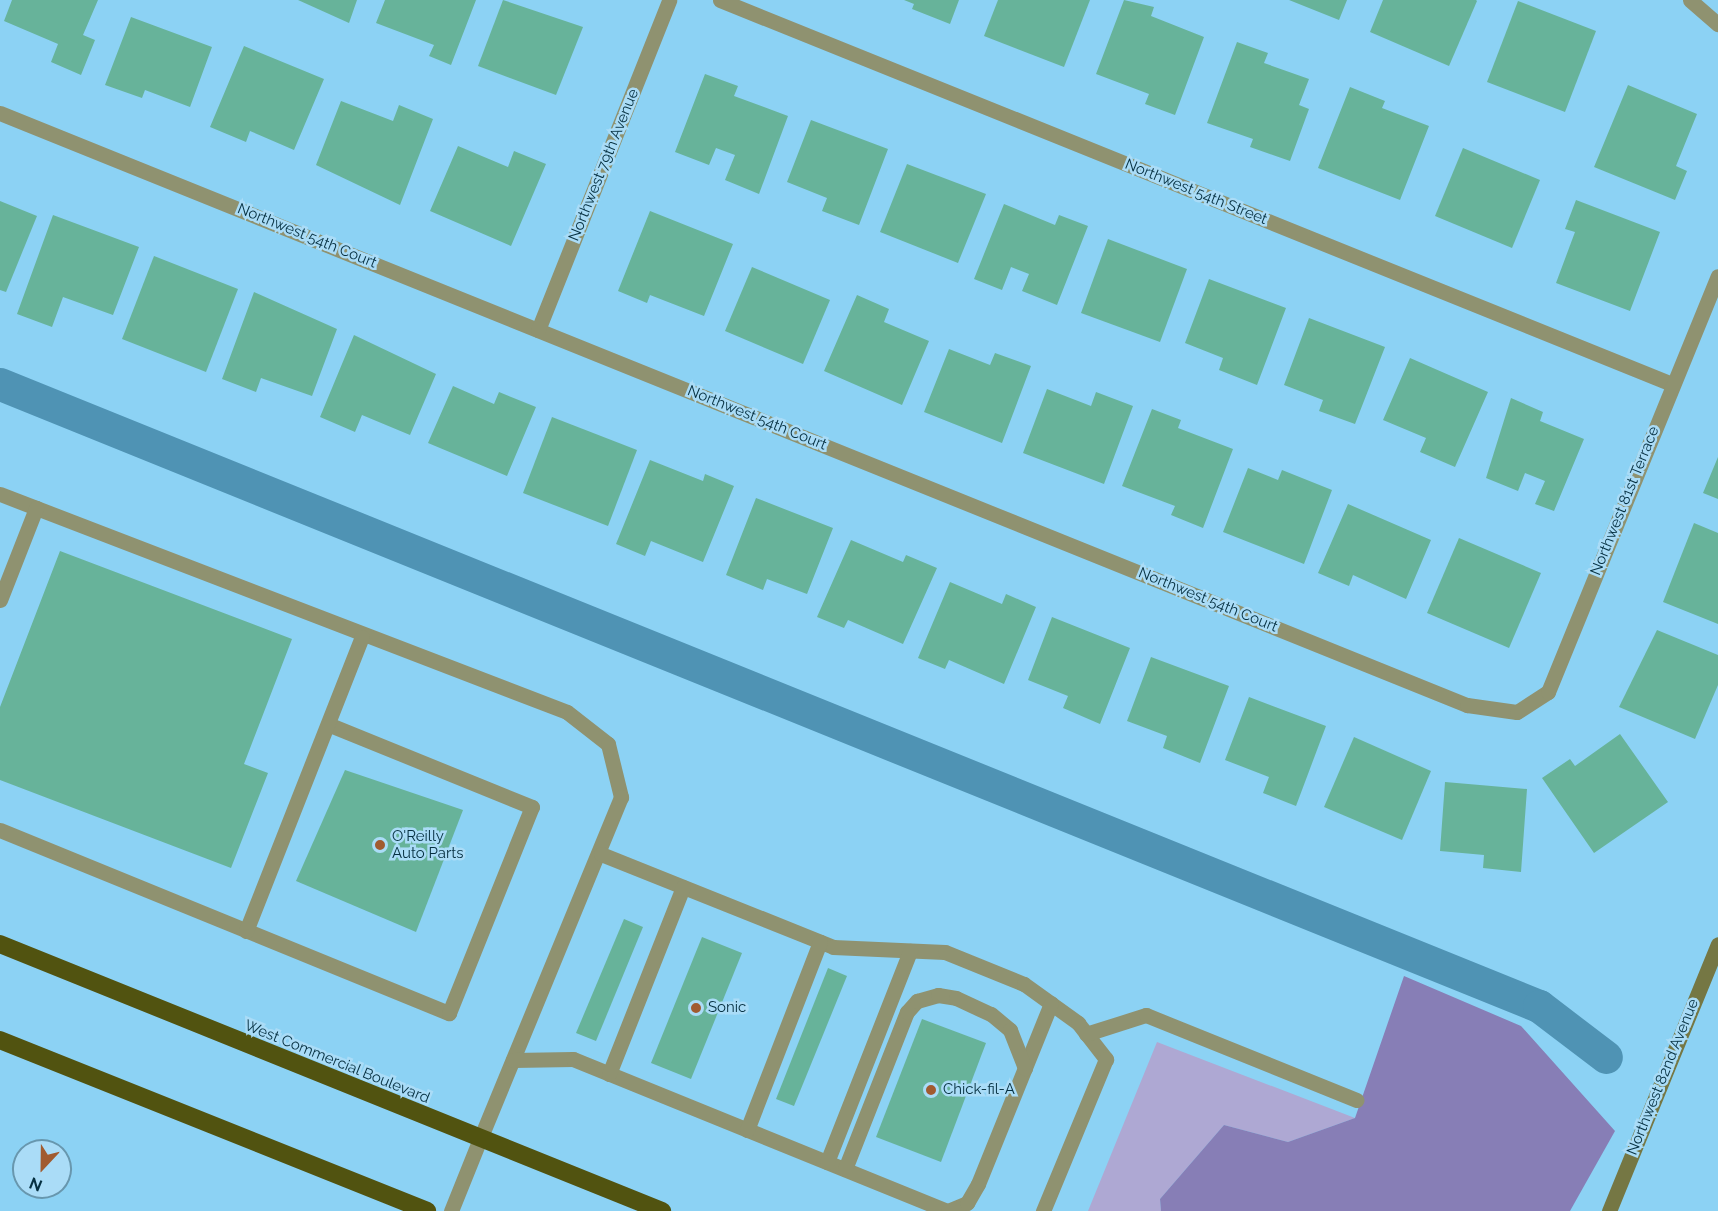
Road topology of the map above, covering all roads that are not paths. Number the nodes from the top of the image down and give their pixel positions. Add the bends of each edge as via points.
1 (669, 0) edge
2 (720, 0) edge
3 (1690, 0) edge
4 (1718, 24) edge
5 (0, 113) edge
6 (1718, 276) edge
7 (538, 330) junction
8 (1672, 384) junction
9 (0, 494) edge
10 (36, 508) junction
11 (0, 600) edge
12 (362, 637) junction
13 (1518, 712) joint
14 (328, 724) junction
15 (0, 830) edge
16 (601, 854) junction
17 (683, 887) junction
18 (246, 931) junction
19 (820, 942) junction
20 (0, 944) edge
21 (1718, 944) edge
22 (910, 951) junction
23 (1051, 1004) junction
24 (1086, 1034) junction
25 (0, 1040) edge
26 (513, 1060) junction
27 (1025, 1068) junction
28 (609, 1074) junction
29 (1356, 1100) dead end
30 (747, 1130) junction
31 (480, 1139) junction
32 (827, 1162) junction
33 (845, 1169) junction
34 (427, 1211) edge
35 (451, 1211) edge
36 (662, 1211) edge
37 (1043, 1211) edge
38 (1609, 1211) edge

1 - 7 street, Northwest 79th Avenue
2 - 8 street, Northwest 54th Street
3 - 4 street
5 - 7 street, Northwest 54th Court
6 - 8 street, Northwest 81st Terrace
7 - 13 street, Northwest 54th Court via 1467,705
8 - 13 street, Northwest 81st Terrace via 1548,692
9 - 10 street
10 - 11 street
10 - 12 street
12 - 14 street
12 - 16 street via 567,712 608,744 621,797
14 - 18 street
14 - 18 street via 532,807 449,1013
15 - 18 street
16 - 17 street
16 - 26 street
17 - 19 street
17 - 28 street
19 - 22 street
19 - 30 street
20 - 31 highway, West Commercial Boulevard
21 - 38 street, Northwest 82nd Avenue
22 - 23 street via 945,952 1024,984
22 - 32 street
23 - 24 street
23 - 27 street
24 - 29 street via 1146,1015
24 - 37 street via 1106,1059
25 - 34 highway
26 - 28 street via 557,1057
26 - 31 street
27 - 33 street via 967,1203 948,1211
27 - 33 street via 1010,1030 991,1014 938,995 917,1001 907,1012
28 - 30 street
30 - 32 street
31 - 35 street
31 - 36 highway, West Commercial Boulevard
32 - 33 street

